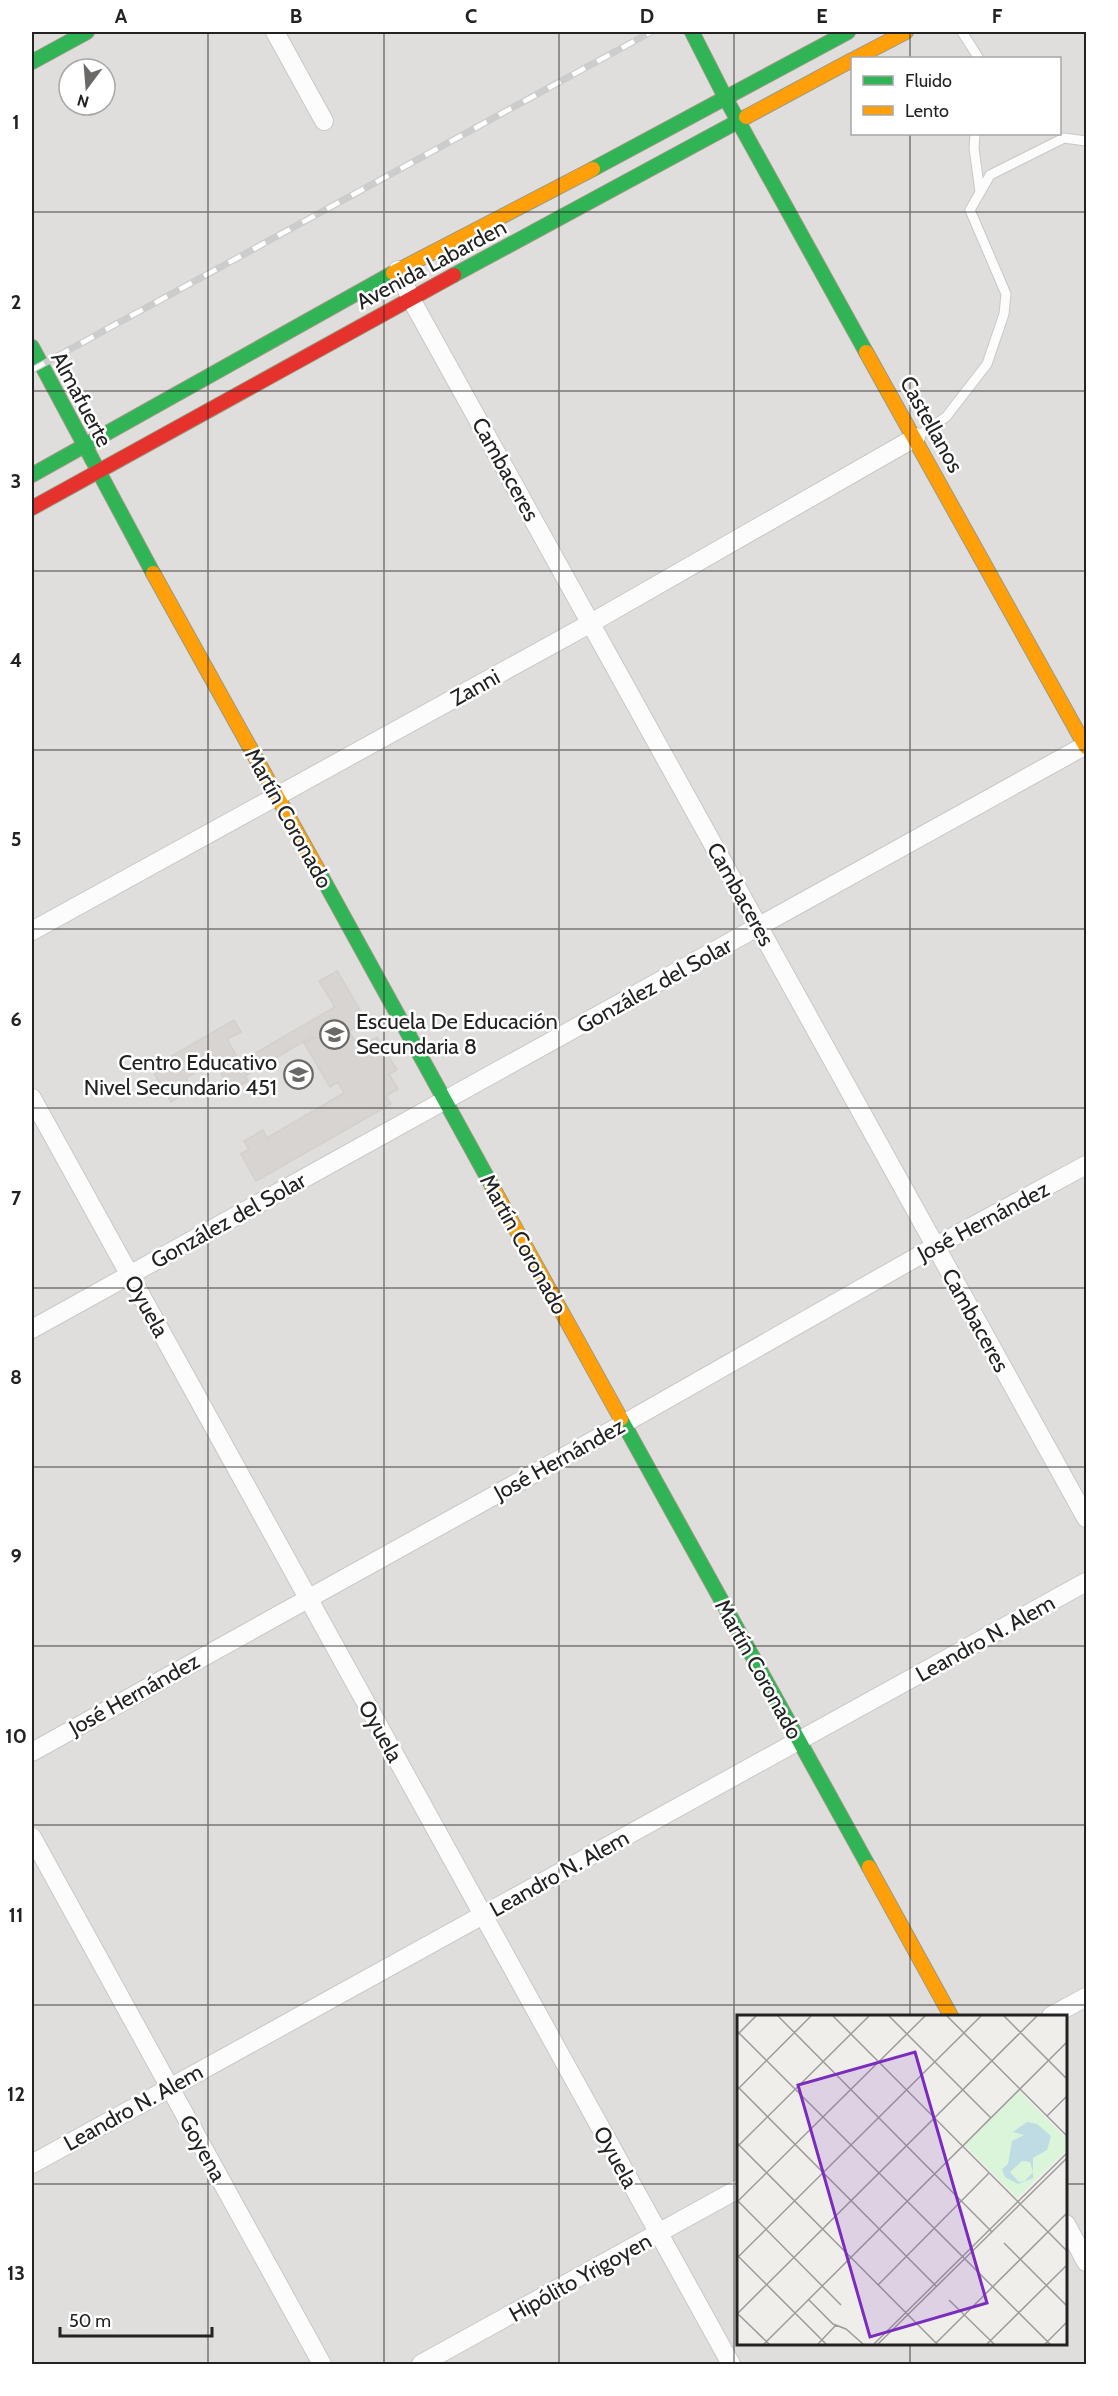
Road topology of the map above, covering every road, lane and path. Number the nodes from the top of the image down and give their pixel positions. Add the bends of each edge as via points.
1 (87, 32) edge
2 (275, 32) edge
3 (692, 32) edge
4 (848, 32) edge
5 (906, 32) edge
6 (962, 32) edge
7 (858, 57) edge
8 (978, 57) edge
9 (851, 61) edge
10 (32, 62) edge
11 (726, 99) junction
12 (324, 121) dead end
13 (740, 121) junction
14 (975, 135) edge
15 (1062, 135) edge
16 (1086, 141) edge
17 (980, 192) junction
18 (398, 270) junction
19 (411, 299) junction
20 (32, 347) edge
21 (916, 436) junction
22 (83, 446) junction
23 (97, 471) junction
24 (32, 475) edge
25 (32, 508) edge
26 (591, 623) junction
27 (1086, 746) edge
28 (277, 796) junction
29 (759, 926) junction
30 (32, 931) edge
31 (32, 1098) edge
32 (444, 1100) junction
33 (1086, 1165) edge
34 (936, 1246) junction
35 (129, 1275) junction
36 (32, 1329) edge
37 (623, 1424) junction
38 (1086, 1518) edge
39 (1086, 1582) edge
40 (308, 1597) junction
41 (798, 1741) junction
42 (32, 1752) edge
43 (32, 1837) edge
44 (483, 1915) junction
45 (1086, 1997) edge
46 (950, 2015) edge
47 (1053, 2015) edge
48 (169, 2087) junction
49 (32, 2164) edge
50 (737, 2190) edge
51 (1067, 2228) edge
52 (659, 2233) junction
53 (1086, 2262) edge
54 (322, 2364) edge
55 (421, 2364) edge
56 (731, 2364) edge

1 - 10 street
2 - 12 street
3 - 11 street, Castellanos
4 - 11 street, Avenida Labarden
5 - 7 street, Avenida Labarden
6 - 8 lane
9 - 13 street, Avenida Labarden
11 - 13 street, Castellanos
11 - 18 street, Avenida Labarden
13 - 19 street, Avenida Labarden
13 - 21 street, Castellanos
14 - 17 lane
15 - 16 lane
15 - 17 lane via 990,175
17 - 21 lane via 970,210 1006,294 1004,314 987,364 946,417
18 - 19 street, Cambaceres
18 - 22 street, Avenida Labarden
19 - 23 street, Avenida Labarden
19 - 26 street, Cambaceres
20 - 22 street, Almafuerte
21 - 26 street, Zanni
21 - 27 street, Castellanos
22 - 23 street, Almafuerte
22 - 24 street, Avenida Labarden
23 - 25 street, Avenida Labarden
23 - 28 street, Martín Coronado
26 - 28 street, Zanni
26 - 29 street, Cambaceres
27 - 29 street, González del Solar
28 - 30 street, Zanni
28 - 32 street, Martín Coronado
29 - 32 street, González del Solar
29 - 34 street, Cambaceres
31 - 35 street, Oyuela
32 - 35 street, González del Solar
32 - 37 street, Martín Coronado
33 - 34 street, José Hernández
34 - 37 street, José Hernández
34 - 38 street, Cambaceres
35 - 36 street, González del Solar
35 - 40 street, Oyuela
37 - 40 street, José Hernández
37 - 41 street, Martín Coronado
39 - 41 street, Leandro N. Alem
40 - 42 street, José Hernández
40 - 44 street, Oyuela
41 - 44 street, Leandro N. Alem
41 - 46 street, Martín Coronado
43 - 48 street, Goyena
44 - 48 street, Leandro N. Alem
44 - 52 street, Oyuela
45 - 47 street
48 - 49 street, Leandro N. Alem
48 - 54 street, Goyena
50 - 52 street, Hipólito Yrigoyen
51 - 53 street
52 - 55 street, Hipólito Yrigoyen
52 - 56 street, Oyuela

